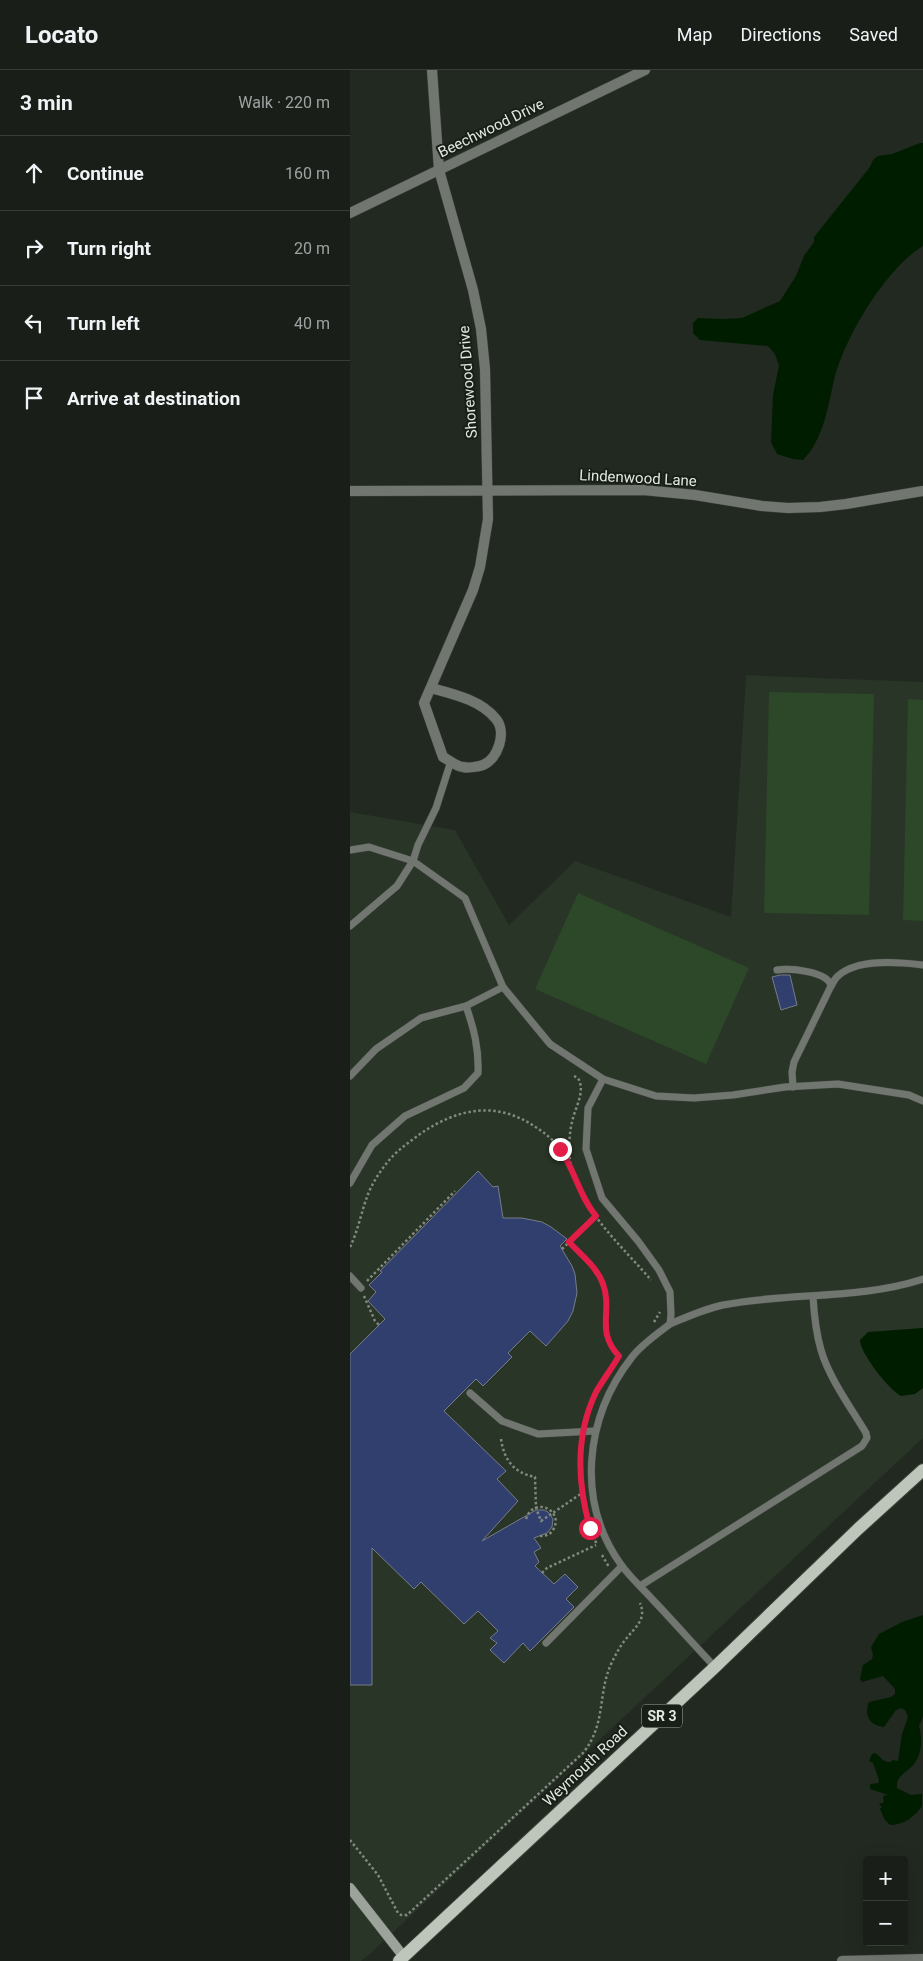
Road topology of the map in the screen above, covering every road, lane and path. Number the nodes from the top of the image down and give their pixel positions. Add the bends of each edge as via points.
1 (432, 70) edge
2 (645, 70) edge
3 (438, 170) junction
4 (350, 213) edge
5 (488, 490) junction
6 (923, 490) edge
7 (350, 491) edge
8 (431, 688) junction
9 (451, 762) junction
10 (350, 850) edge
11 (413, 861) junction
12 (350, 926) edge
13 (923, 965) edge
14 (776, 970) dead end
15 (830, 986) junction
16 (503, 987) junction
17 (466, 1006) junction
18 (350, 1076) edge
19 (574, 1076) dead end
20 (603, 1079) junction
21 (793, 1087) junction
22 (923, 1101) edge
23 (572, 1170) junction
24 (350, 1183) edge
25 (455, 1191) dead end
26 (596, 1216) junction
27 (569, 1242) junction
28 (350, 1247) edge
29 (562, 1249) dead end
30 (350, 1276) edge
31 (923, 1279) edge
32 (653, 1282) dead end
33 (361, 1288) junction
34 (813, 1296) junction
35 (661, 1310) dead end
36 (653, 1324) dead end
37 (670, 1324) junction
38 (379, 1325) dead end
39 (623, 1350) dead end
40 (619, 1356) junction
41 (615, 1363) dead end
42 (606, 1376) dead end
43 (470, 1393) dead end
44 (595, 1431) junction
45 (583, 1432) junction
46 (501, 1440) dead end
47 (923, 1470) edge
48 (581, 1483) dead end
49 (583, 1501) dead end
50 (536, 1508) junction
51 (553, 1513) junction
52 (587, 1518) dead end
53 (526, 1519) dead end
54 (540, 1536) dead end
55 (596, 1545) junction
56 (622, 1566) junction
57 (542, 1573) dead end
58 (614, 1575) junction
59 (640, 1586) junction
60 (639, 1600) dead end
61 (546, 1643) dead end
62 (715, 1667) junction
63 (350, 1840) edge
64 (350, 1888) edge
65 (923, 1959) edge
66 (404, 1960) edge
67 (842, 1961) edge

1 - 3 street, Shorewood Drive
2 - 3 street, Beechwood Drive
3 - 4 street, Beechwood Drive
3 - 5 street, Shorewood Drive via 481,329
5 - 6 street, Lindenwood Lane via 643,490 788,508 846,504
5 - 7 street, Lindenwood Lane
5 - 8 street, Shorewood Drive via 487,527 480,567
8 - 9 street, Shorewood Drive via 424,703 443,757
8 - 9 street via 465,698 481,707 497,720 501,732 500,744 483,766 463,768
9 - 11 lane
10 - 11 lane via 369,846
11 - 12 lane via 397,886
11 - 16 lane via 465,898
13 - 15 lane via 896,962 859,966 838,976
14 - 15 lane via 806,972 826,978
15 - 21 lane via 794,1062
16 - 17 lane
16 - 20 lane via 550,1044
17 - 18 lane via 422,1018 376,1049
17 - 24 lane via 479,1052 478,1073 464,1088 405,1116 372,1146
19 - 23 path via 581,1087 570,1130
20 - 21 lane via 656,1096 694,1098
20 - 37 lane via 588,1108 586,1150 602,1198 659,1270 670,1292
21 - 22 lane via 838,1084 909,1095
23 - 26 path
23 - 28 path via 555,1142 532,1124 496,1111 458,1113 411,1140 385,1165 367,1196
25 - 33 path
26 - 27 path
26 - 32 path
27 - 29 path
27 - 40 path via 593,1267 603,1283 607,1340
30 - 33 lane
31 - 34 lane via 883,1289
33 - 38 path via 374,1321
34 - 37 lane via 723,1305
34 - 59 lane via 821,1352 866,1433 865,1442
35 - 36 path
37 - 44 lane via 633,1356 611,1392
39 - 40 path
40 - 41 path
42 - 45 path via 589,1409
43 - 45 lane via 502,1421 538,1434
44 - 45 lane
44 - 56 lane via 591,1457 592,1487 604,1533
45 - 48 path
46 - 50 path via 505,1458 511,1465 518,1472 535,1477
47 - 62 main road, Weymouth Road / SR 3
49 - 51 path via 582,1492
50 - 51 path via 544,1507
50 - 51 path via 541,1521
50 - 53 path
51 - 54 path via 556,1519 554,1529 546,1536
52 - 55 path
55 - 57 path via 546,1568
55 - 58 path
56 - 58 lane
56 - 59 lane
58 - 61 lane
59 - 62 lane
60 - 63 path via 642,1619 626,1638 610,1667 600,1719 590,1744 407,1915 398,1913 378,1875
62 - 66 main road, Weymouth Road / SR 3
64 - 66 street
65 - 67 street

